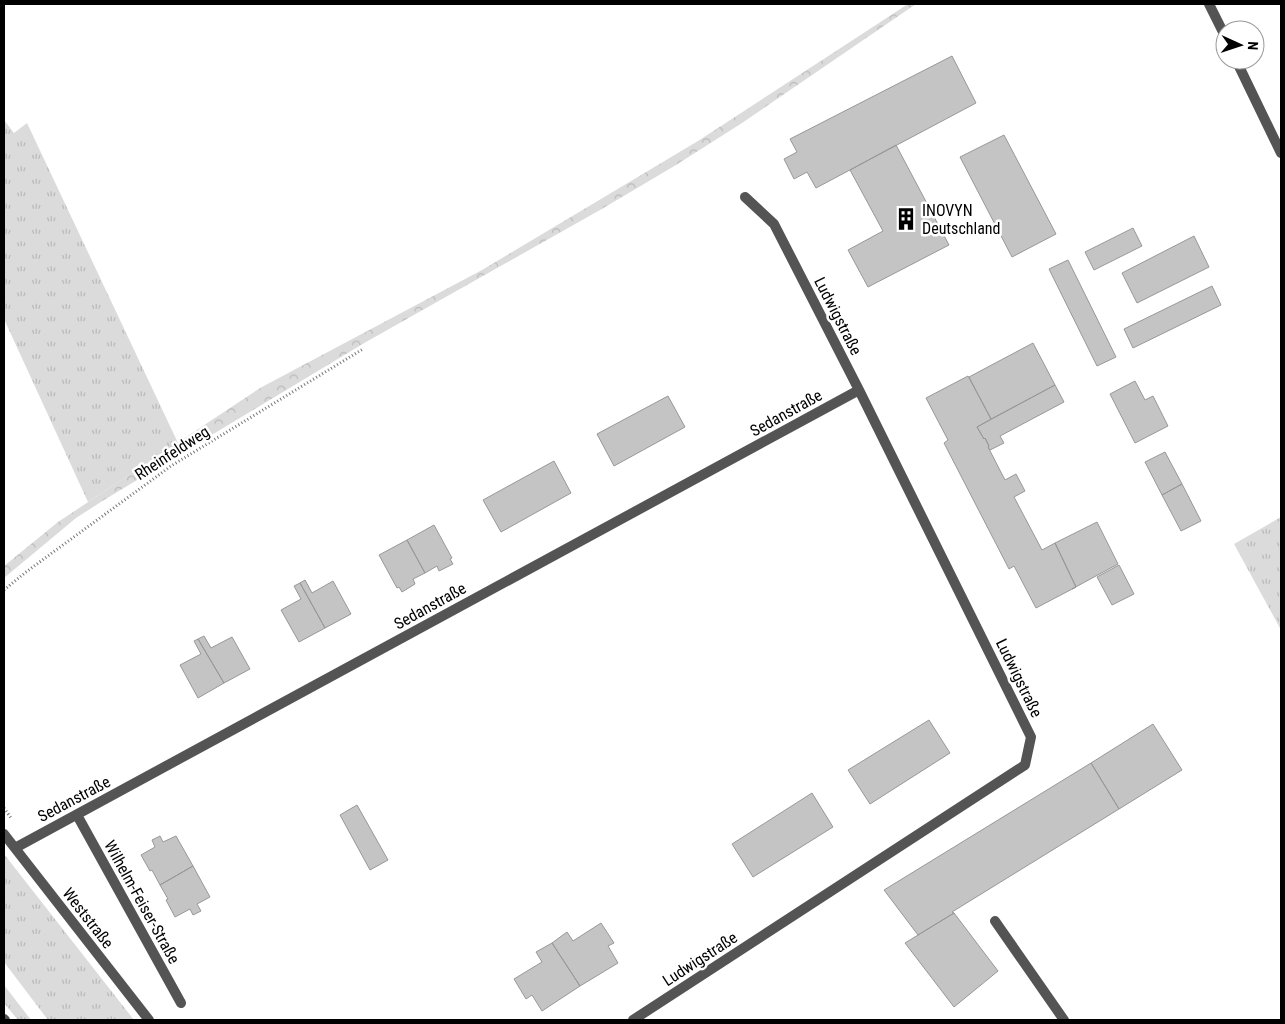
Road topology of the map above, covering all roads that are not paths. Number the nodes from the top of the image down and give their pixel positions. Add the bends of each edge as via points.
1 (1209, 4) edge
2 (1217, 20) edge
3 (1241, 70) edge
4 (1281, 152) edge
5 (745, 197) dead end
6 (859, 390) junction
7 (76, 815) junction
8 (4, 834) edge
9 (15, 848) junction
10 (995, 921) dead end
11 (181, 1003) dead end
12 (149, 1020) edge
13 (633, 1020) edge
14 (1064, 1020) edge

1 - 2 street
3 - 4 street
5 - 6 street, Ludwigstraße via 774,224
6 - 7 street, Sedanstraße
6 - 13 street, Ludwigstraße via 1031,737 1026,765
7 - 9 street, Sedanstraße
7 - 11 street, Wilhelm-Feiser-Straße
8 - 9 street, Weststraße
9 - 12 street, Weststraße
10 - 14 street

